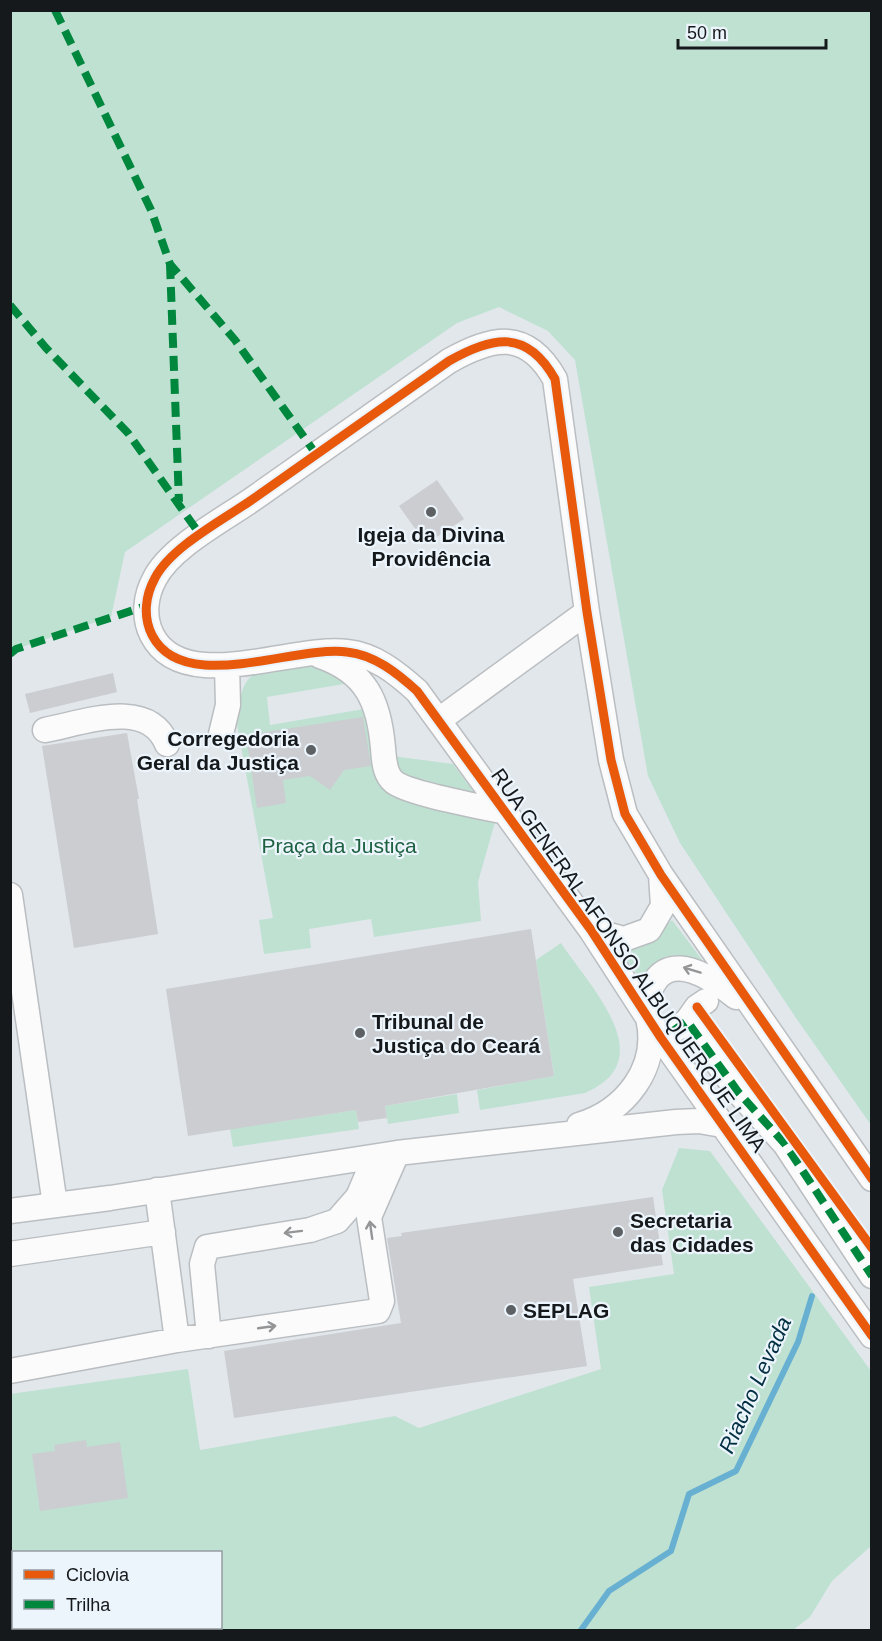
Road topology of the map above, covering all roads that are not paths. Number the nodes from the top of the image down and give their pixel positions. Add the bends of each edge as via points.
1 (587, 612) junction
2 (312, 653) junction
3 (227, 665) junction
4 (439, 720) junction
5 (45, 730) dead end
6 (221, 734) dead end
7 (167, 744) dead end
8 (506, 812) junction
9 (661, 875) junction
10 (10, 895) edge
11 (591, 930) junction
12 (706, 1001) dead end
13 (647, 1014) junction
14 (757, 1014) junction
15 (722, 1125) junction
16 (542, 1137) junction
17 (386, 1155) junction
18 (872, 1179) edge
19 (157, 1190) junction
20 (55, 1205) junction
21 (11, 1207) edge
22 (163, 1232) junction
23 (10, 1254) edge
24 (872, 1276) edge
25 (209, 1336) junction
26 (872, 1336) edge
27 (177, 1340) junction
28 (10, 1371) edge

1 - 3 street, RUA GENERAL AFONSO ALBUQUERQUE LIMA via 555,379 539,354 514,342 495,341 478,345 449,361 207,531 160,569 146,606 148,627 158,646 187,664
1 - 4 street
1 - 9 street, RUA GENERAL AFONSO ALBUQUERQUE LIMA via 611,760 625,814
2 - 3 street, RUA GENERAL AFONSO ALBUQUERQUE LIMA
2 - 4 street, RUA GENERAL AFONSO ALBUQUERQUE LIMA via 347,651 375,659 417,691
2 - 8 street via 342,663 373,698 386,770 394,782
3 - 6 street via 228,705
4 - 8 street, RUA GENERAL AFONSO ALBUQUERQUE LIMA
5 - 7 street via 137,716 157,726
8 - 11 street, RUA GENERAL AFONSO ALBUQUERQUE LIMA
9 - 11 street via 663,906 649,930 624,939
9 - 14 street, RUA GENERAL AFONSO ALBUQUERQUE LIMA
10 - 20 street
11 - 13 street, RUA GENERAL AFONSO ALBUQUERQUE LIMA
12 - 24 street via 680,1026 785,1144
14 -> 13 street via 713,978 680,967 657,978 648,992
13 - 15 street, RUA GENERAL AFONSO ALBUQUERQUE LIMA
13 - 16 street, RUA GENERAL AFONSO ALBUQUERQUE LIMA via 651,1038 647,1056 633,1090 623,1102 592,1121
14 - 18 street, RUA GENERAL AFONSO ALBUQUERQUE LIMA
15 - 16 street, RUA GENERAL AFONSO ALBUQUERQUE LIMA via 676,1122
15 - 26 street, RUA GENERAL AFONSO ALBUQUERQUE LIMA
16 - 17 street, RUA GENERAL AFONSO ALBUQUERQUE LIMA
17 - 19 street, RUA GENERAL AFONSO ALBUQUERQUE LIMA
17 -> 25 street via 337,1221 310,1230 207,1247 202,1264
25 -> 17 street via 378,1311 382,1301 369,1217
19 - 20 street, RUA GENERAL AFONSO ALBUQUERQUE LIMA
19 - 22 street
20 - 21 street, RUA GENERAL AFONSO ALBUQUERQUE LIMA
22 - 23 street
22 - 27 street
25 - 27 street
27 - 28 street

